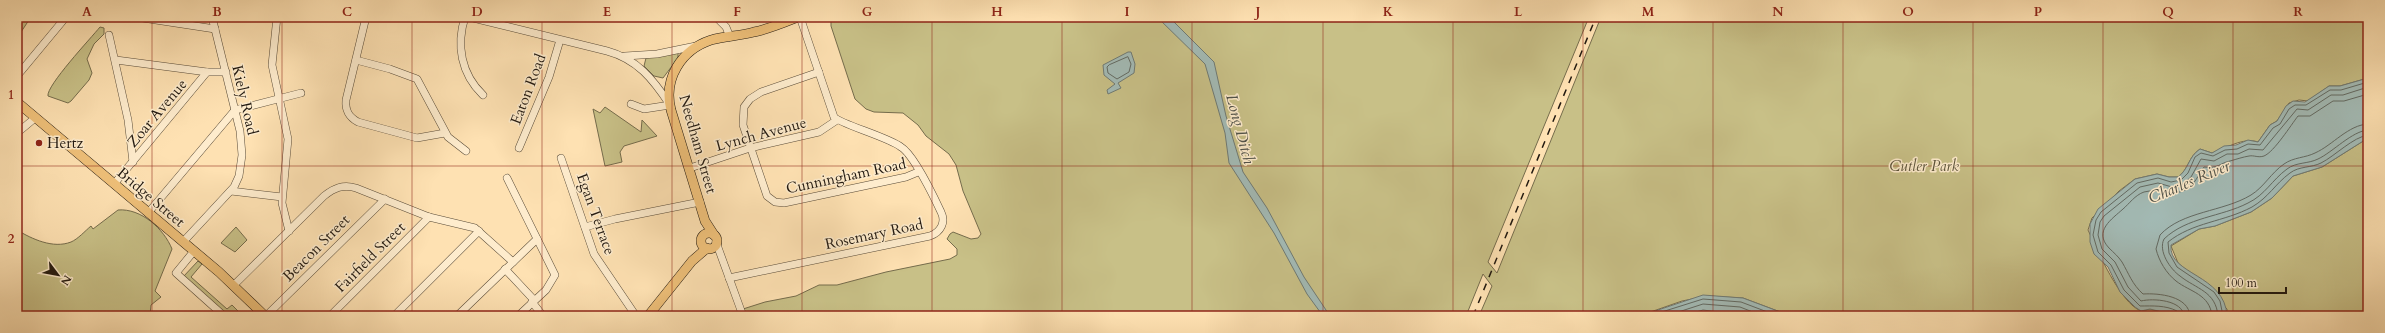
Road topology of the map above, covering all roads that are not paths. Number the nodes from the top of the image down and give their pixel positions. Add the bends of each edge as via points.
1 (66, 17) edge
2 (136, 17) edge
3 (212, 17) edge
4 (277, 17) edge
5 (366, 17) edge
6 (465, 17) edge
7 (469, 17) edge
8 (716, 17) edge
9 (799, 17) edge
10 (165, 19) edge
11 (216, 29) junction
12 (109, 35) dead end
13 (730, 37) junction
14 (560, 40) junction
15 (698, 46) junction
16 (623, 56) junction
17 (116, 60) junction
18 (356, 60) junction
19 (207, 72) junction
20 (226, 72) junction
21 (818, 72) junction
22 (649, 75) junction
23 (17, 76) edge
24 (668, 89) junction
25 (301, 94) dead end
26 (483, 95) dead end
27 (279, 98) junction
28 (17, 102) edge
29 (631, 104) dead end
30 (670, 105) junction
31 (235, 110) junction
32 (35, 118) junction
33 (837, 120) junction
34 (17, 133) edge
35 (445, 133) junction
36 (519, 148) dead end
37 (750, 148) junction
38 (466, 151) dead end
39 (562, 158) dead end
40 (133, 162) junction
41 (690, 168) junction
42 (918, 172) junction
43 (507, 178) dead end
44 (114, 184) junction
45 (231, 191) junction
46 (282, 197) junction
47 (384, 199) junction
48 (700, 202) junction
49 (148, 213) junction
50 (429, 217) junction
51 (585, 227) junction
52 (288, 231) junction
53 (479, 231) junction
54 (537, 239) junction
55 (183, 242) junction
56 (709, 242) junction
57 (194, 251) junction
58 (513, 262) junction
59 (505, 269) junction
60 (729, 278) junction
61 (234, 286) junction
62 (533, 301) junction
63 (261, 315) edge
64 (224, 316) edge
65 (330, 316) edge
66 (394, 316) edge
67 (457, 316) edge
68 (518, 316) edge
69 (542, 316) edge
70 (636, 316) edge
71 (648, 316) edge
72 (742, 316) edge

1 - 23 street
2 - 10 street
3 - 11 street, Kiely Road
4 - 27 street via 272,65
5 - 18 street
6 - 26 street via 460,55 472,81
7 - 14 street
8 - 13 street via 726,27
9 - 13 main road, Needham Street via 765,29
9 - 21 street
10 - 11 street
11 - 20 street, Kiely Road
12 - 17 street
13 - 15 main road, Needham Street
14 - 16 street
14 - 36 street, Eaton Road via 549,77
15 - 16 street via 650,55
15 - 24 main road, Needham Street via 677,66 670,78
16 - 22 street
17 - 19 street
17 - 40 street
18 - 35 street via 417,79
18 - 35 street via 345,107 351,118 416,138
19 - 20 street, Zoar Avenue
19 - 40 street, Zoar Avenue
20 - 31 street, Kiely Road
21 - 33 street
21 - 37 street, Cunningham Road via 764,90 750,99 744,107 742,119
22 - 24 street
22 - 30 street
24 - 30 main road, Needham Street
25 - 27 street
27 - 31 street
27 - 46 street via 288,139
28 - 32 main road, Bridge Street
29 - 30 street via 644,109
30 - 41 main road, Needham Street
31 - 45 street, Kiely Road via 242,144 239,176
31 - 49 street
32 - 34 street
32 - 44 main road, Bridge Street
33 - 37 street, Lynch Avenue via 819,132
33 - 42 street, Rosemary Road via 899,145 909,154
35 - 38 street
37 - 41 street, Lynch Avenue
37 - 42 street, Cunningham Road via 764,191 770,199 778,203 899,179
39 - 51 street, Egan Terrace
40 - 44 street, Zoar Avenue
41 - 48 main road, Needham Street
42 - 60 street, Rosemary Road via 944,218 941,228 933,235
43 - 54 street
44 - 49 main road, Bridge Street
45 - 46 street
45 - 55 street, Kiely Road
46 - 52 street
47 - 50 street
47 - 52 street via 351,186 335,188
47 - 63 street, Beacon Street
48 - 51 street
48 - 56 main road, Needham Street
49 - 55 main road, Bridge Street
50 - 53 street via 470,226
50 - 65 street, Fairfield Street
51 - 70 street, Egan Terrace via 597,259
52 - 61 street
53 - 58 street
53 - 66 street
54 - 58 street
54 - 62 street via 555,275 546,290
55 - 57 main road, Bridge Street
56 - 60 street via 720,254
56 - 71 main road
57 - 61 main road, Bridge Street
57 - 64 street via 176,273
58 - 59 street
59 - 62 street
59 - 67 street
60 - 72 street
61 - 63 main road, Bridge Street
62 - 68 street
62 - 69 street

